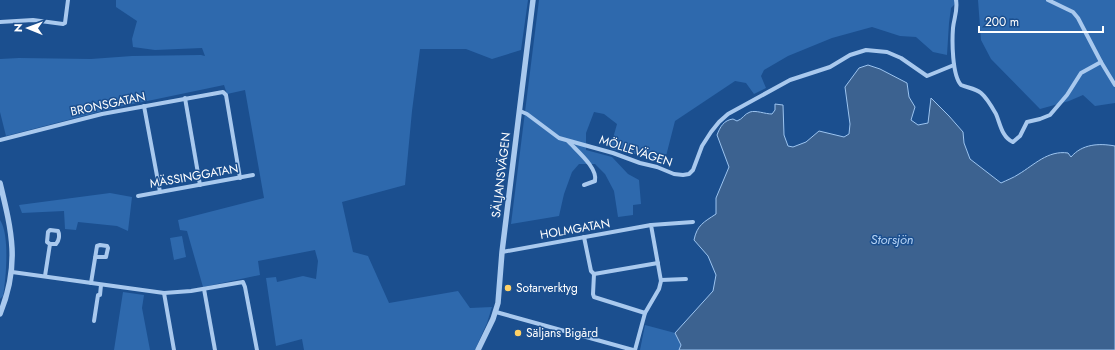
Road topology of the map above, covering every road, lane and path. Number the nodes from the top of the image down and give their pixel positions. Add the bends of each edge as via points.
1 (68, 0) edge
2 (533, 0) edge
3 (956, 0) edge
4 (1048, 0) edge
5 (0, 22) edge
6 (1101, 62) junction
7 (954, 65) junction
8 (1115, 85) edge
9 (184, 98) junction
10 (144, 106) junction
11 (520, 111) junction
12 (0, 140) edge
13 (568, 141) junction
14 (253, 175) dead end
15 (240, 178) junction
16 (0, 183) edge
17 (200, 185) junction
18 (584, 185) dead end
19 (160, 192) junction
20 (138, 196) dead end
21 (692, 222) dead end
22 (651, 225) junction
23 (584, 237) junction
24 (50, 244) dead end
25 (502, 252) junction
26 (95, 257) dead end
27 (658, 263) junction
28 (12, 272) junction
29 (594, 274) junction
30 (45, 276) junction
31 (686, 279) dead end
32 (661, 280) junction
33 (91, 283) junction
34 (101, 285) junction
35 (204, 289) junction
36 (164, 293) junction
37 (496, 312) junction
38 (645, 313) junction
39 (0, 314) edge
40 (94, 321) dead end
41 (174, 350) edge
42 (215, 350) edge
43 (257, 350) edge
44 (478, 350) edge
45 (634, 350) edge

1 - 5 street via 65,23 62,24 33,20
2 - 11 street, SÄLJANSVÄGEN
3 - 7 street via 957,11 953,31
4 - 6 street via 1073,12
6 - 7 street via 1081,73 1050,115 1027,122 1020,136 1013,142 1006,138 995,113 982,94 959,83
6 - 8 street
7 - 13 street, MÖLLEVÄGEN via 926,76 902,58 874,50 858,52 830,67 790,80 728,114 719,122 702,146 693,170 687,175 674,174
9 - 10 street, BRONSGATAN
9 - 15 street, BRONSGATAN via 225,93
9 - 17 street
10 - 12 street, BRONSGATAN
10 - 19 street
11 - 13 street, MÖLLEVÄGEN
11 - 25 street, SÄLJANSVÄGEN
13 - 18 street via 595,173 594,181
14 - 15 street, MÄSSINGGATAN
15 - 17 street, MÄSSINGGATAN
16 - 28 street via 11,227
17 - 19 street, MÄSSINGGATAN
19 - 20 street, MÄSSINGGATAN
21 - 22 street, HOLMGATAN
22 - 23 street, HOLMGATAN
22 - 27 street
23 - 25 street, HOLMGATAN
23 - 29 street via 591,271
24 - 30 street
25 - 37 street, SÄLJANSVÄGEN
26 - 33 street
27 - 29 street
27 - 32 street
28 - 30 street
28 - 39 street
29 - 38 street via 595,298
30 - 33 street
31 - 32 street
32 - 38 street via 658,291
33 - 34 street
34 - 36 street
34 - 40 street
35 - 36 street
35 - 42 street
35 - 43 street via 243,282
36 - 41 street
37 - 44 street, SÄLJANSVÄGEN
37 - 45 street
38 - 45 street

